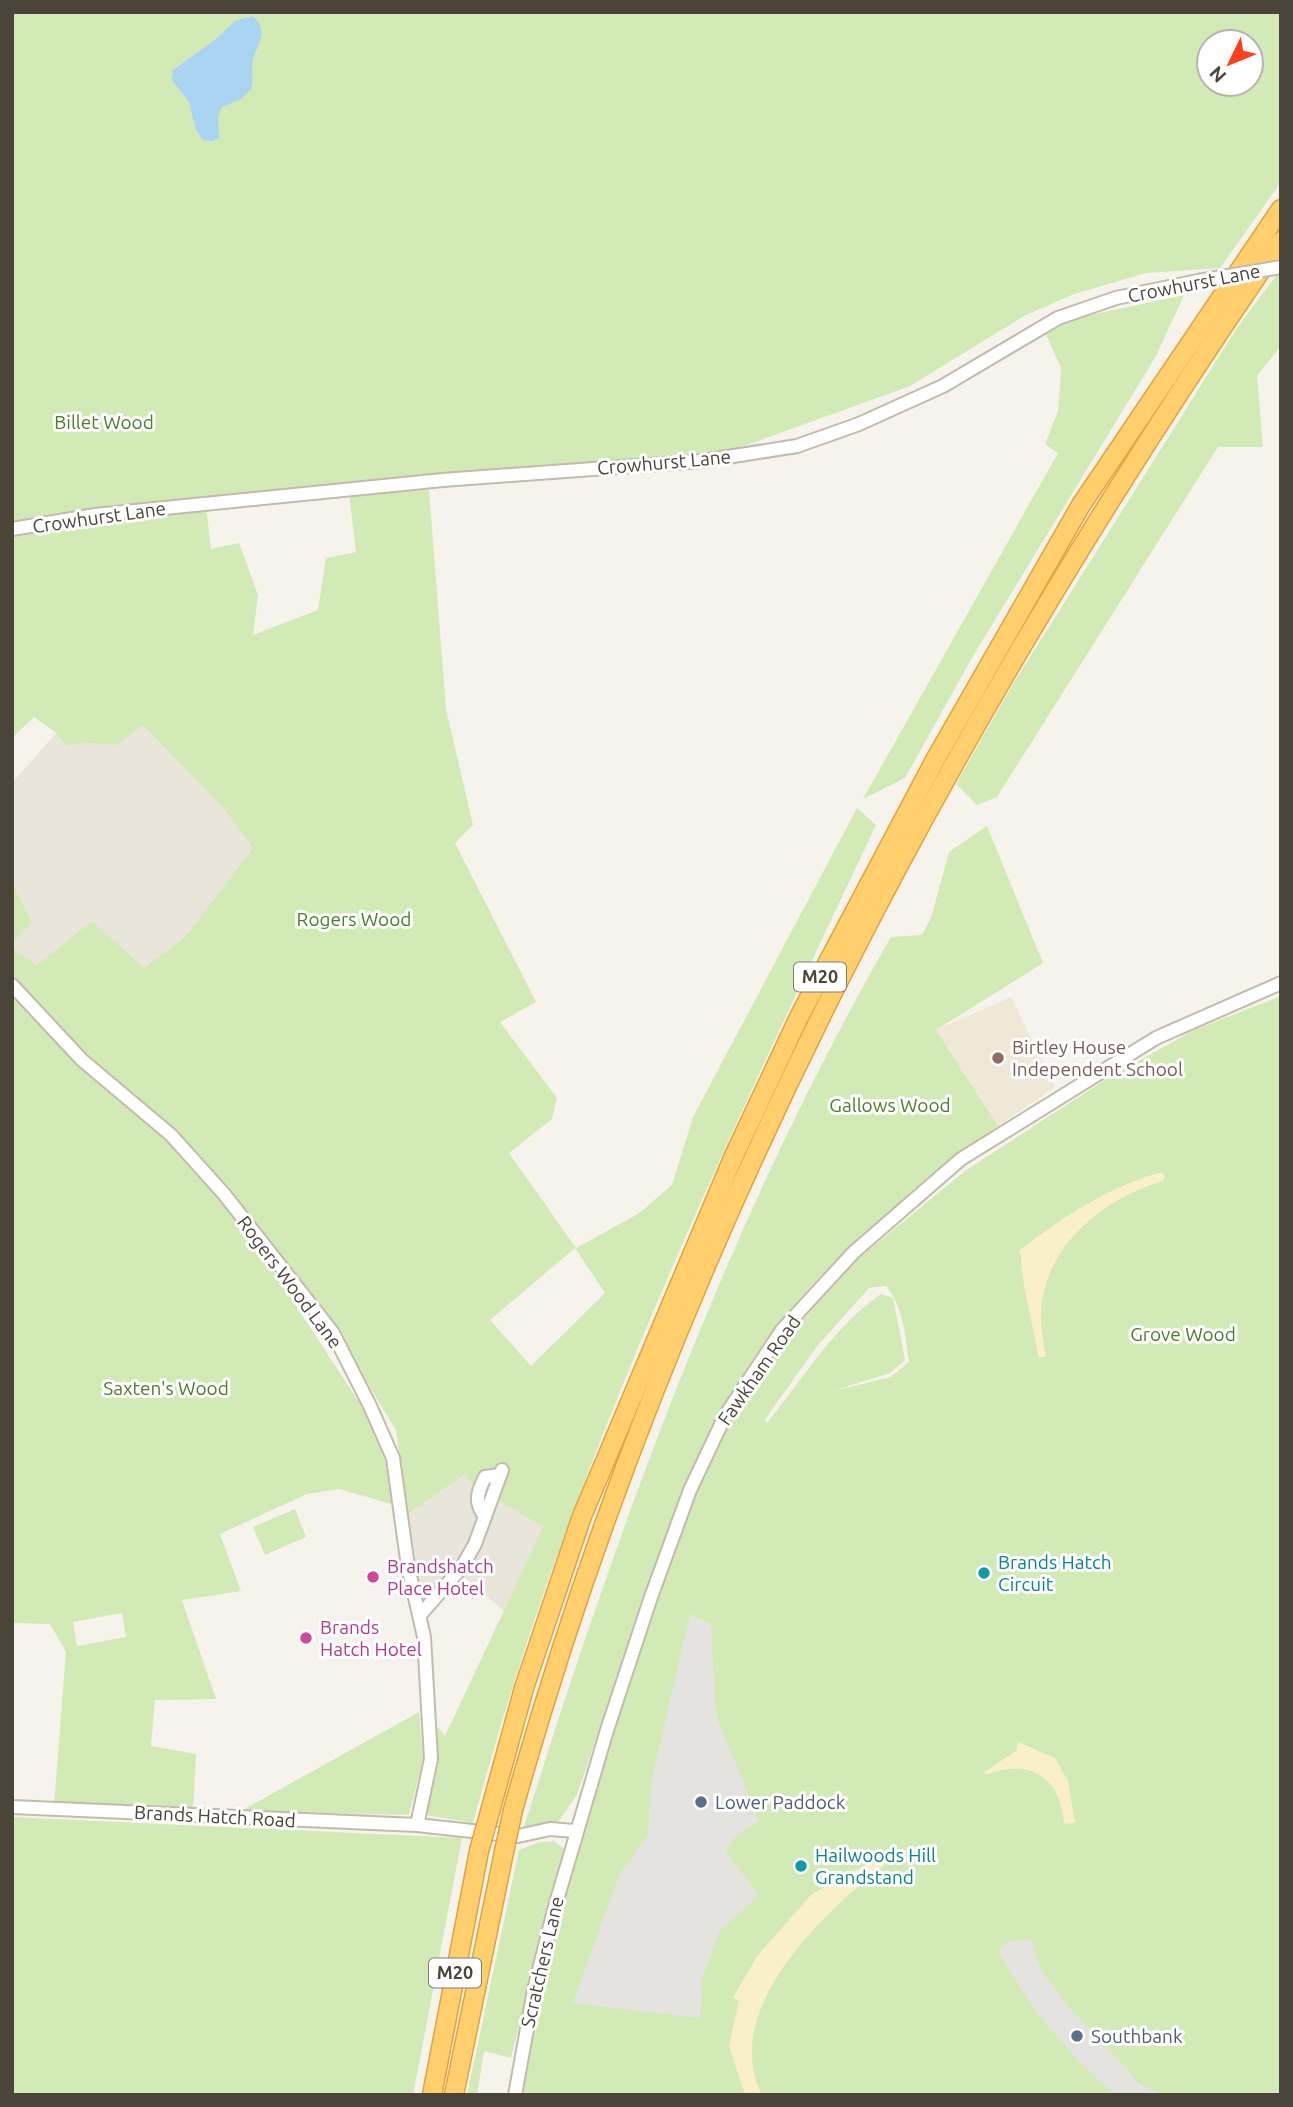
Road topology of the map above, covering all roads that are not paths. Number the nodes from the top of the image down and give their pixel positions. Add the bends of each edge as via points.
1 (1281, 209) edge
2 (1281, 241) edge
3 (1281, 267) edge
4 (12, 529) edge
5 (1281, 983) edge
6 (12, 985) edge
7 (501, 1472) dead end
8 (415, 1591) junction
9 (434, 1599) junction
10 (420, 1615) junction
11 (12, 1807) edge
12 (417, 1825) junction
13 (575, 1831) junction
14 (432, 2095) edge
15 (454, 2095) edge
16 (515, 2095) edge

1 - 14 highway, M20, bridge via 1081,505 935,760 799,1017 733,1158 582,1516 524,1688 479,1851
2 - 15 highway, M20, bridge via 1052,591 948,771 776,1108 635,1439 547,1690 513,1810
3 - 4 street, Crowhurst Lane, bridge via 1116,298 1058,318 943,386 797,446 702,461 443,480 95,515
5 - 13 street, Fawkham Road via 1156,1038 961,1159 854,1252 782,1330 724,1416 690,1490
6 - 8 street, Rogers Wood Lane via 82,1060 171,1135 333,1333 393,1458
7 - 9 street via 485,1477 477,1506 485,1517 462,1567
8 - 9 street
8 - 10 street, Rogers Wood Lane
9 - 10 street
10 - 12 street, Rogers Wood Lane via 431,1759
11 - 12 street, Brands Hatch Road
12 - 13 street via 518,1836 550,1829
13 - 16 street, Scratchers Lane via 534,1990

